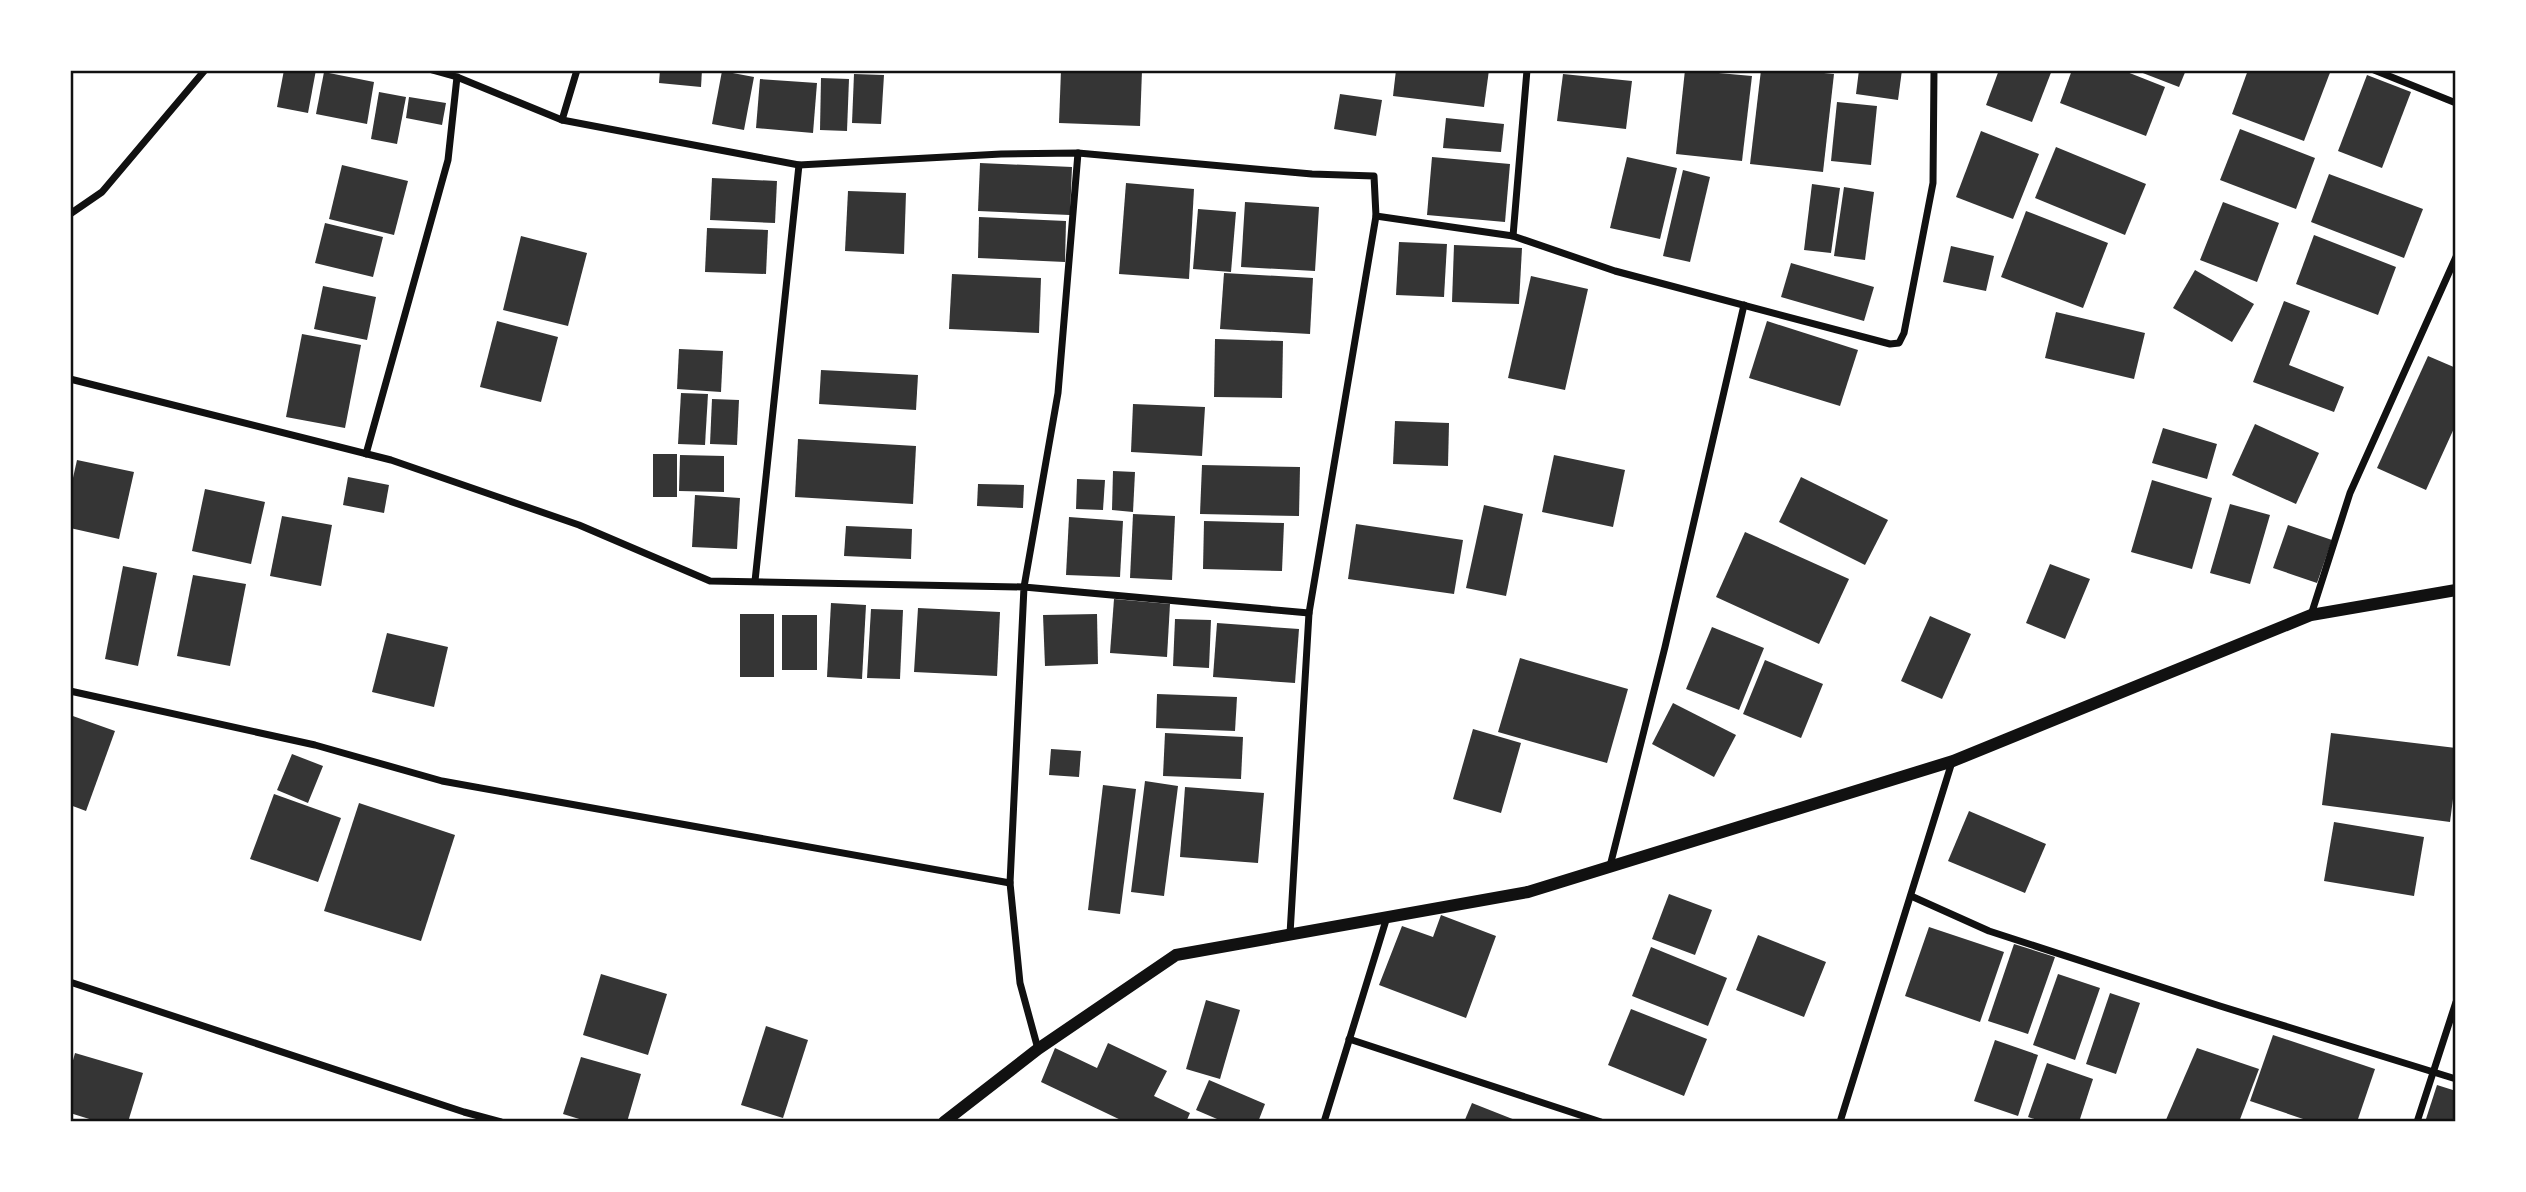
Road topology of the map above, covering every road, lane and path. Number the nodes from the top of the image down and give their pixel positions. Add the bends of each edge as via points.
1 (205, 70) edge
2 (432, 70) edge
3 (577, 70) edge
4 (1527, 70) edge
5 (1934, 70) edge
6 (2374, 70) edge
7 (457, 78) junction
8 (2456, 103) edge
9 (562, 120) junction
10 (1078, 153) junction
11 (799, 165) junction
12 (70, 214) edge
13 (1376, 216) junction
14 (1513, 236) junction
15 (2456, 257) edge
16 (1744, 305) junction
17 (70, 379) edge
18 (366, 454) junction
19 (755, 581) junction
20 (1024, 587) junction
21 (2456, 590) edge
22 (1309, 613) junction
23 (2311, 615) junction
24 (70, 691) edge
25 (1953, 761) junction
26 (1610, 867) junction
27 (1010, 883) junction
28 (1911, 896) junction
29 (1387, 917) junction
30 (1290, 934) junction
31 (70, 982) edge
32 (2456, 1002) edge
33 (1349, 1039) junction
34 (1038, 1049) junction
35 (2435, 1071) junction
36 (2456, 1079) edge
37 (501, 1122) edge
38 (944, 1122) edge
39 (1324, 1122) edge
40 (1601, 1122) edge
41 (1840, 1122) edge
42 (2417, 1122) edge

1 - 12 street via 102,192
2 - 7 street
3 - 9 street
4 - 14 street
5 - 16 street via 1933,183 1899,343
6 - 8 street
7 - 9 street
7 - 18 street via 447,160
9 - 11 street
10 - 11 street
10 - 13 street via 1374,176
10 - 20 street via 1058,393
11 - 19 street
13 - 14 street
13 - 22 street
14 - 16 street via 1615,271
15 - 23 street via 2350,494
16 - 26 street
17 - 18 street
18 - 19 street via 579,525 710,580
19 - 20 street
20 - 22 street
20 - 27 street
21 - 23 street
22 - 30 street
23 - 25 street
24 - 27 street via 315,745 442,781
25 - 26 street
25 - 28 street
26 - 29 street via 1528,892
27 - 34 street via 1020,984
28 - 35 street via 1989,932
28 - 41 street
29 - 30 street
29 - 33 street
30 - 34 street via 1176,955
31 - 37 street
32 - 35 street
33 - 39 street
33 - 40 street
34 - 38 street
35 - 36 street
35 - 42 street

